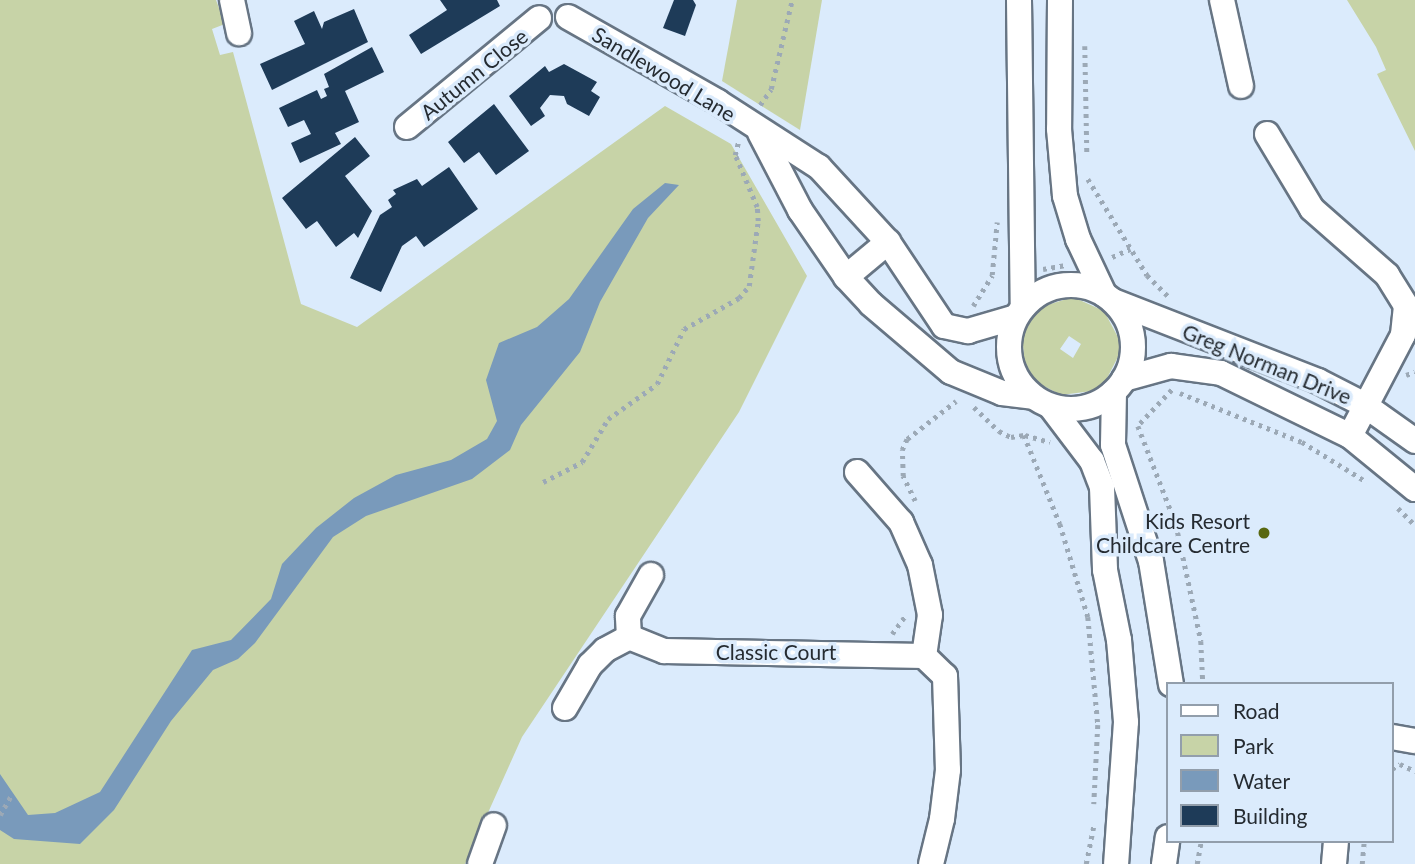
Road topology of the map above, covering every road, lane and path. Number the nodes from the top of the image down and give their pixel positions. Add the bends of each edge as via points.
1 (232, 0) edge
2 (792, 0) edge
3 (1019, 0) edge
4 (1060, 0) edge
5 (1222, 0) edge
6 (537, 9) edge
7 (570, 9) edge
8 (239, 33) dead end
9 (1085, 41) dead end
10 (1241, 86) dead end
11 (407, 127) dead end
12 (1267, 134) dead end
13 (725, 136) dead end
14 (747, 137) junction
15 (998, 209) dead end
16 (888, 242) junction
17 (1130, 249) junction
18 (1090, 264) junction
19 (846, 277) junction
20 (1020, 278) junction
21 (988, 283) junction
22 (1108, 297) junction
23 (1019, 312) junction
24 (1170, 324) junction
25 (968, 331) junction
26 (1409, 344) edge
27 (1172, 378) junction
28 (1119, 386) junction
29 (946, 393) dead end
30 (972, 393) junction
31 (1042, 402) junction
32 (1363, 404) junction
33 (1350, 436) junction
34 (1415, 442) edge
35 (857, 472) dead end
36 (543, 482) dead end
37 (1371, 485) dead end
38 (1415, 489) edge
39 (1390, 501) dead end
40 (1415, 525) edge
41 (651, 575) dead end
42 (629, 637) junction
43 (924, 656) junction
44 (1171, 682) edge
45 (1203, 682) edge
46 (565, 708) dead end
47 (1394, 737) edge
48 (1415, 741) edge
49 (1394, 768) edge
50 (1415, 771) edge
51 (11, 796) dead end
52 (0, 815) edge
53 (494, 825) dead end
54 (1167, 843) edge
55 (1201, 843) edge
56 (1336, 843) edge
57 (1364, 843) edge
58 (480, 864) edge
59 (931, 864) edge
60 (1086, 864) edge
61 (1116, 864) edge
62 (1164, 864) edge
63 (1197, 864) edge
64 (1334, 864) edge
65 (1362, 864) edge

1 - 8 street
2 - 14 path via 771,89
3 - 20 street
4 - 18 street via 1061,161 1070,217
5 - 10 street
6 - 7 street via 554,24
6 - 11 street, Autumn Close
7 - 14 street, Sandlewood Lane
9 - 17 path via 1087,177
12 - 26 street via 1312,209 1397,287 1406,306
13 - 14 path
14 - 16 street, Sandlewood Lane via 819,167
14 - 19 street, Sandlewood Lane
14 - 36 path via 735,155 758,214 749,286 739,298 684,329 657,384 608,419 582,461
15 - 21 path
16 - 19 street
16 - 25 street, Sandlewood Lane via 939,321 954,330
17 - 18 path
17 - 24 path via 1171,300
18 - 20 path via 1053,266
18 - 22 street
19 - 30 street, Sandlewood Lane
20 - 21 path
20 - 23 street
21 - 25 path via 975,301
22 - 23 street via 1087,287 1052,288
22 - 24 street, Greg Norman Drive
22 - 28 street via 1126,317 1133,338 1132,359
23 - 25 street
23 - 31 street via 1008,351 1020,385
24 - 32 street, Greg Norman Drive
26 - 32 street
27 - 28 street, Greg Norman Drive
27 - 33 street, Greg Norman Drive via 1221,373
27 - 37 path via 1302,442
27 - 45 path via 1138,426 1176,524 1201,641
28 - 31 street via 1084,409
28 - 44 street via 1113,445 1151,561
29 - 30 path via 957,402
30 - 31 street, Sandlewood Lane
30 - 60 path via 987,423 1011,437 1024,435 1060,524 1088,617 1098,725 1094,824
31 - 61 street via 1092,461 1102,487 1105,570 1119,640 1126,722
32 - 33 street
32 - 34 street, Greg Norman Drive
33 - 38 street, Greg Norman Drive
35 - 43 street via 901,522 920,565 930,615
39 - 40 path
41 - 42 street via 628,616
42 - 43 street, Classic Court via 664,651 691,653
42 - 46 street via 590,665
43 - 59 street via 945,676 948,698 948,769
47 - 48 street
49 - 50 path via 1400,764
51 - 52 path
53 - 58 street
54 - 62 street
55 - 63 path
56 - 64 street
57 - 65 path

